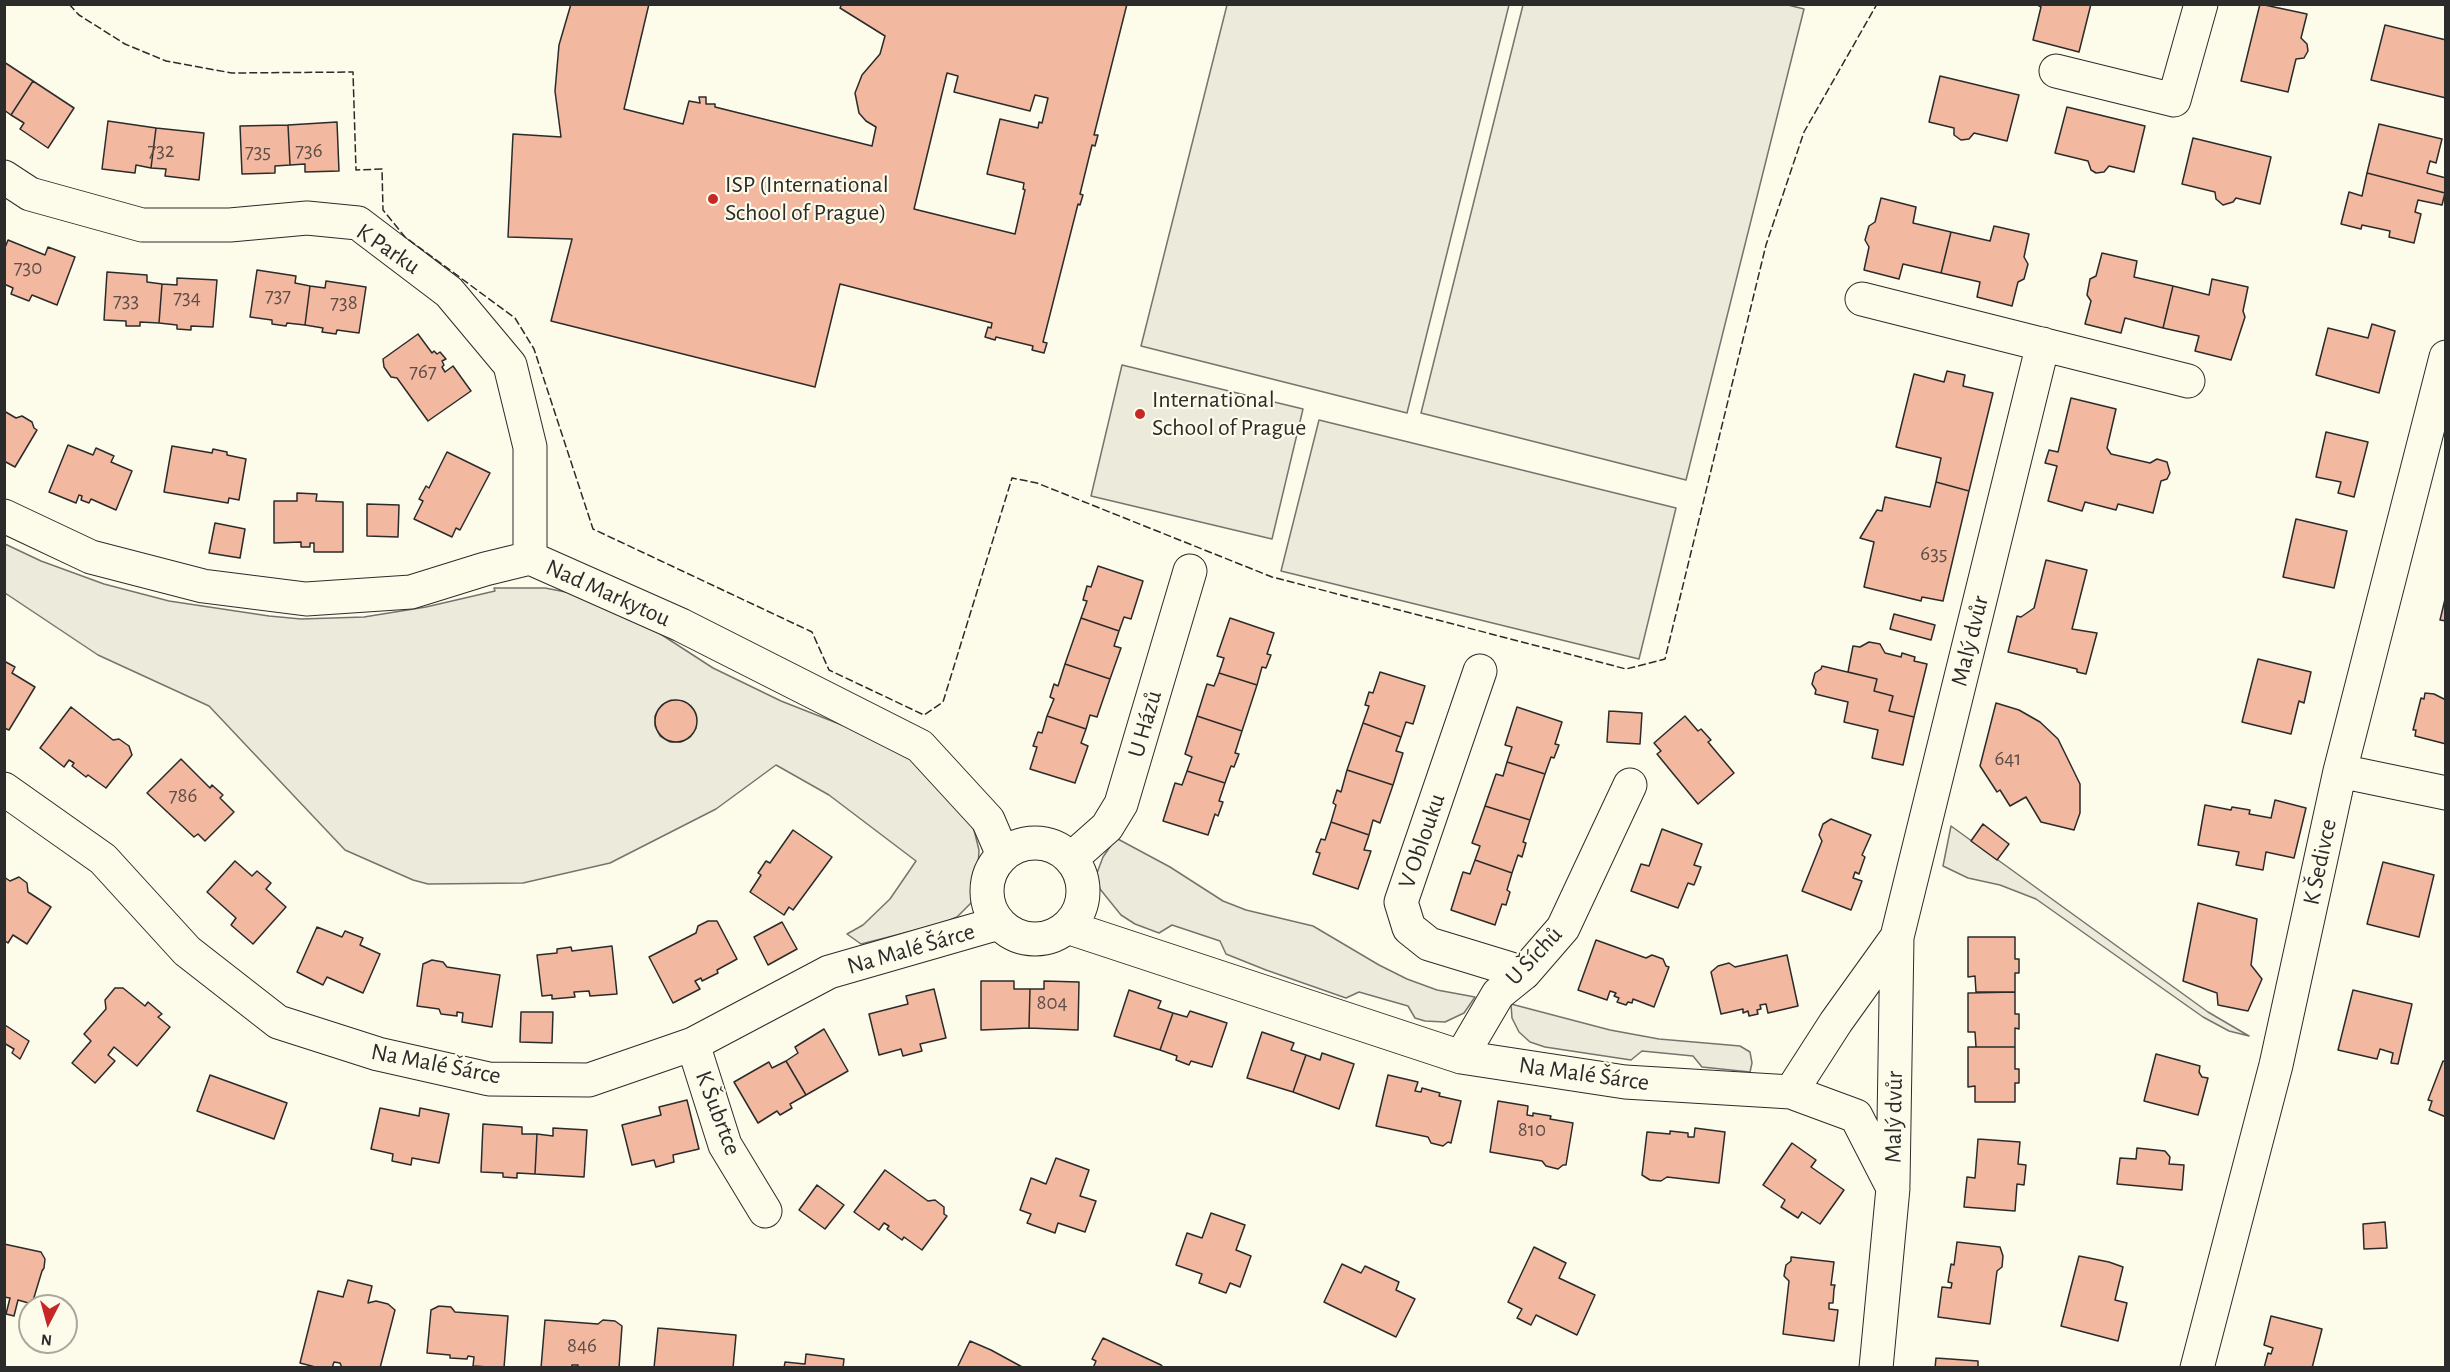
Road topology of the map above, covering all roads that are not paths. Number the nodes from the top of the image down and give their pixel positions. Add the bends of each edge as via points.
1 (2201, 4) edge
2 (2056, 71) dead end
3 (4, 177) edge
4 (1862, 299) dead end
5 (2043, 344) junction
6 (2445, 357) edge
7 (2188, 381) dead end
8 (4, 516) edge
9 (530, 558) junction
10 (1190, 571) dead end
11 (1480, 671) dead end
12 (2340, 771) junction
13 (1630, 785) dead end
14 (4, 789) edge
15 (2445, 793) edge
16 (1003, 855) junction
17 (1071, 859) junction
18 (999, 923) junction
19 (1067, 927) junction
20 (1897, 937) junction
21 (1524, 973) junction
22 (693, 1044) junction
23 (1461, 1057) junction
24 (1791, 1092) junction
25 (1893, 1188) junction
26 (765, 1211) dead end
27 (1876, 1368) edge
28 (2197, 1368) edge

1 - 2 street via 2174,100
3 - 9 street, K Parku via 30,194 142,225 230,225 307,218 358,223 449,292 510,365 530,447
4 - 5 street
5 - 7 street
5 - 20 street, Malý dvůr
6 - 12 street, K Šedivce
8 - 9 street, Nad Markytou via 91,557 203,586 306,599 411,592
9 - 16 street, Nad Markytou via 681,624 920,746 988,820
10 - 17 street, U Házů via 1121,804 1107,827
11 - 21 street, V Oblouku via 1401,902 1409,927 1429,944
12 - 15 street
12 - 28 street, K Šedivce via 2276,1065
13 - 21 street, U Šíchů via 1563,928
14 - 22 street, Na Malé Šárce via 103,860 187,951 278,1022 378,1054 489,1079 589,1080
16 - 17 street via 1030,843 1059,849
16 - 18 street, Na Malé Šárce via 991,874 987,896
17 - 19 street via 1083,886 1077,915
18 - 19 street, Na Malé Šárce via 1011,933 1040,939
18 - 22 street, Na Malé Šárce via 829,972
19 - 23 street, Na Malé Šárce
20 - 24 street, Malý dvůr
20 - 25 street, Malý dvůr
21 - 23 street, U Šíchů via 1497,994
22 - 26 street, K Šubrtce via 725,1145
23 - 24 street, Na Malé Šárce via 1625,1082
24 - 25 street, Na Malé Šárce via 1856,1116
25 - 27 street

